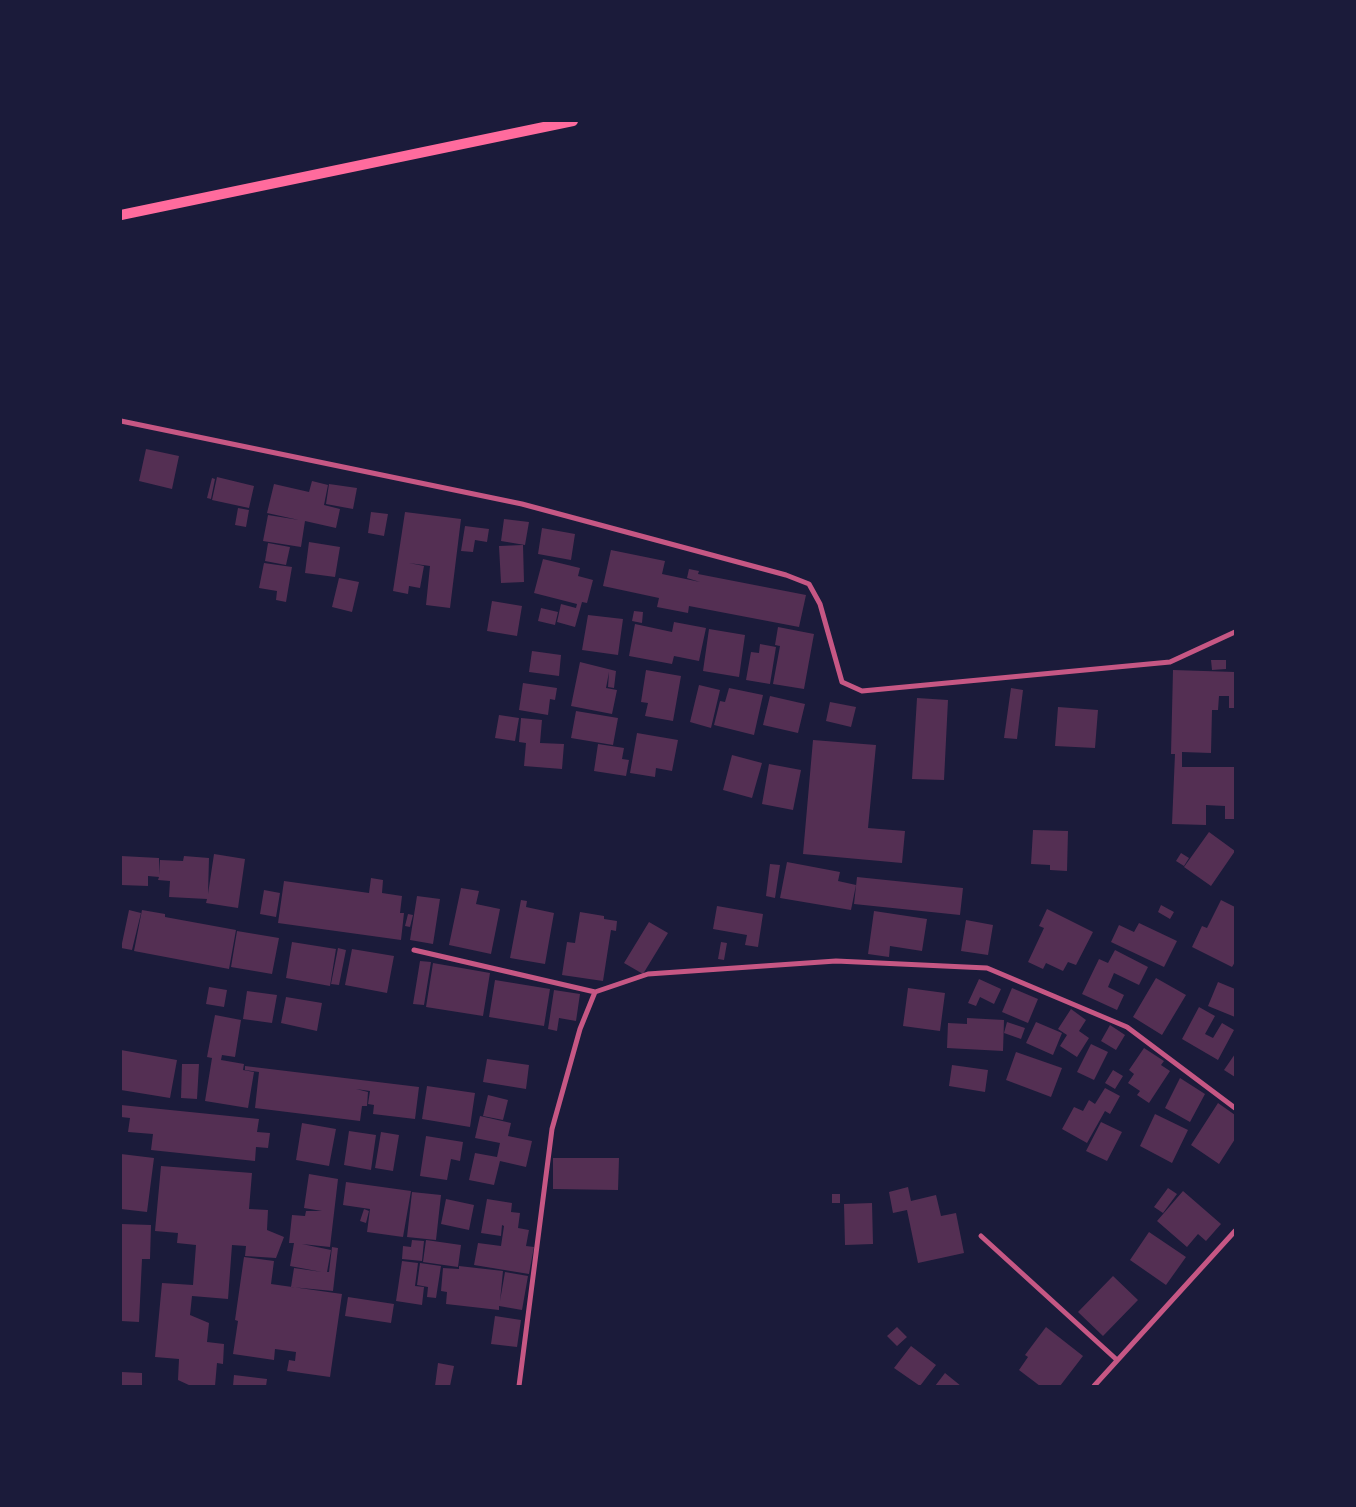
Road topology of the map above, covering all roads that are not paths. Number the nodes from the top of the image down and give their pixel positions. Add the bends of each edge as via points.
1 (573, 121) edge
2 (121, 215) edge
3 (121, 421) edge
4 (1235, 632) edge
5 (414, 950) dead end
6 (595, 992) junction
7 (1235, 1108) edge
8 (1235, 1231) edge
9 (981, 1236) dead end
10 (1117, 1360) junction
11 (519, 1386) edge
12 (1094, 1386) edge

1 - 2 main road
3 - 4 street via 522,504 786,575 809,584 820,604 842,682 862,691 1170,662
5 - 6 street
6 - 7 street via 648,974 836,962 987,968 1127,1027
6 - 11 street via 580,1029 552,1129
8 - 10 street
9 - 10 street
10 - 12 street

